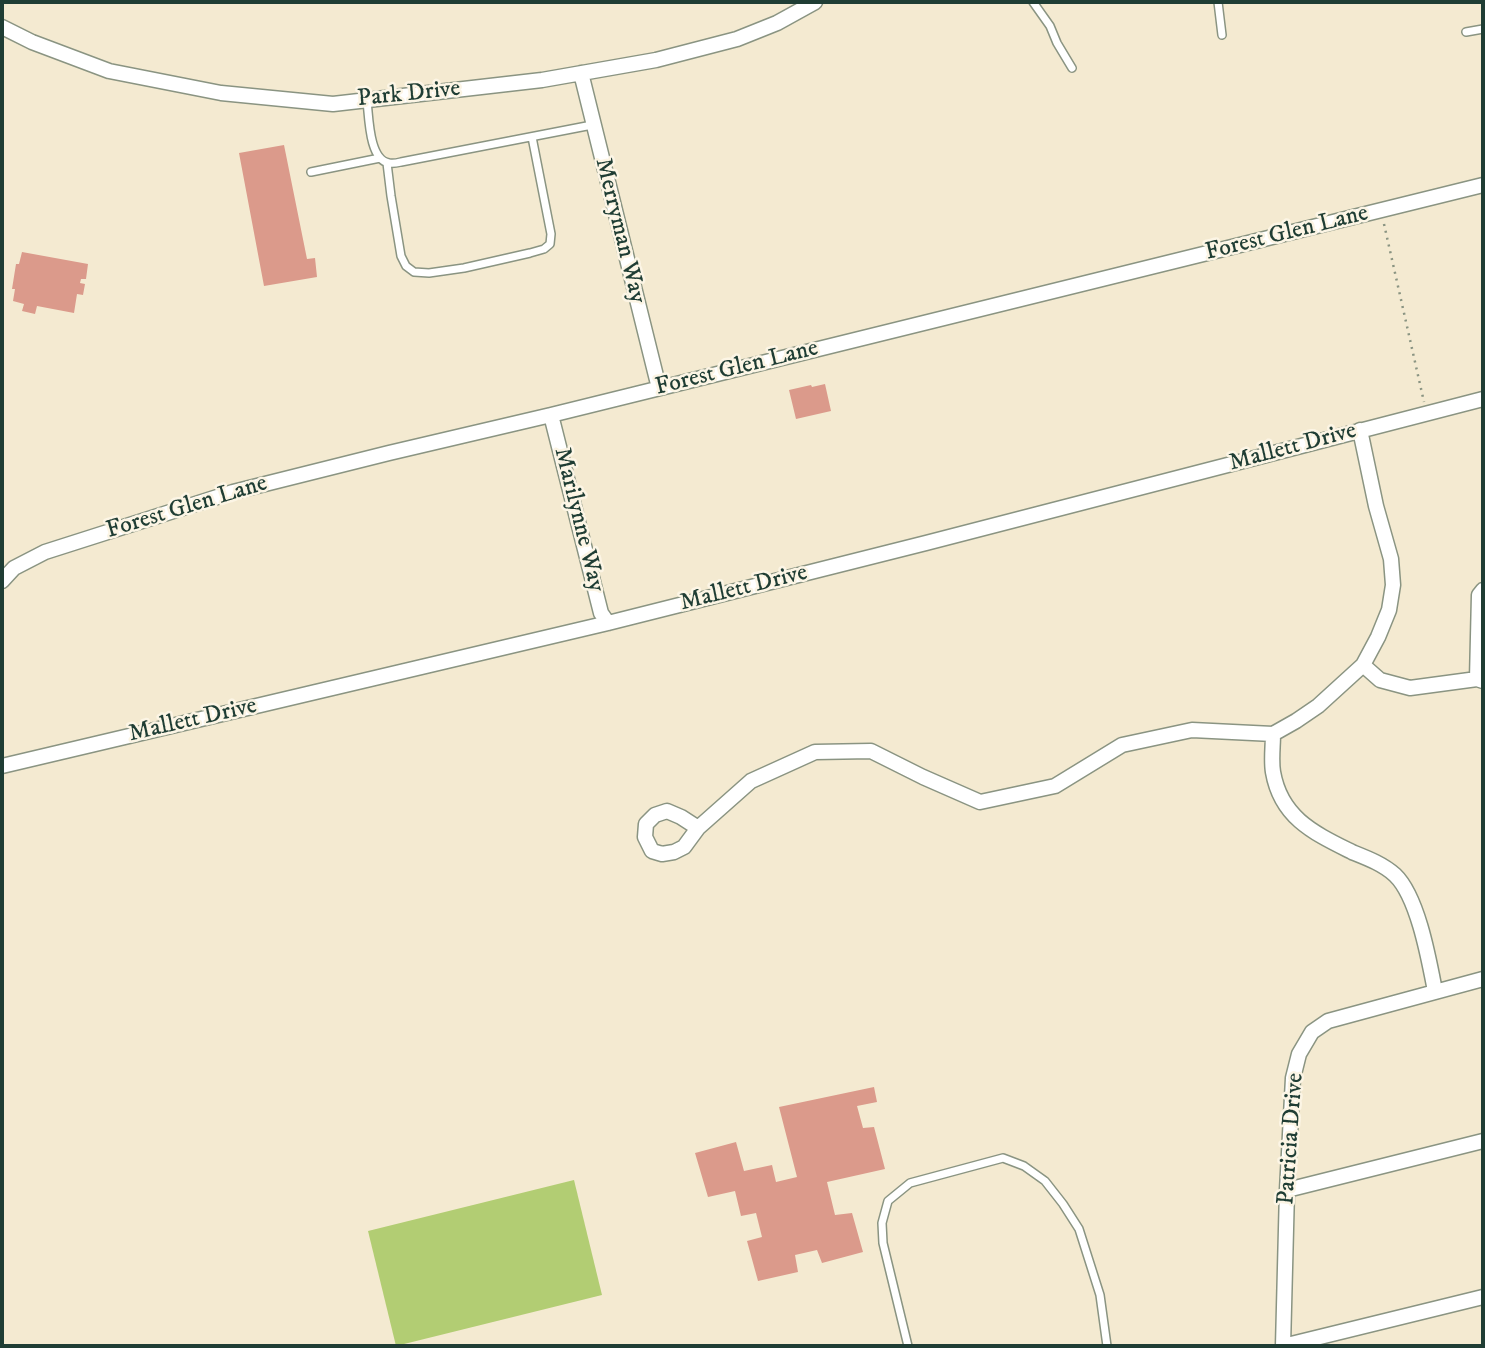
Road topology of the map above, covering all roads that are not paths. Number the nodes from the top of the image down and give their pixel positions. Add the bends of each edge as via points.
1 (815, 2) edge
2 (1033, 2) edge
3 (1218, 2) edge
4 (2, 27) edge
5 (1483, 29) edge
6 (1466, 32) dead end
7 (1222, 35) dead end
8 (1072, 68) dead end
9 (581, 73) junction
10 (367, 100) junction
11 (592, 125) junction
12 (533, 137) junction
13 (380, 158) junction
14 (387, 163) junction
15 (311, 172) dead end
16 (1483, 185) edge
17 (659, 388) junction
18 (1483, 399) edge
19 (551, 415) junction
20 (1360, 430) junction
21 (2, 581) edge
22 (1483, 590) edge
23 (608, 623) junction
24 (1363, 665) junction
25 (1480, 680) edge
26 (1273, 734) junction
27 (2, 766) edge
28 (698, 828) dead end
29 (1483, 979) edge
30 (1435, 991) junction
31 (1483, 1141) edge
32 (1287, 1189) junction
33 (1483, 1297) edge
34 (908, 1346) edge
35 (1107, 1346) edge
36 (1283, 1346) edge

1 - 9 street, Park Drive via 737,39
2 - 8 lane
3 - 7 lane
4 - 10 street, Park Drive via 108,71 208,91 333,104
5 - 6 lane
9 - 10 street, Park Drive
9 - 11 street, Merryman Way
10 - 13 lane via 374,148
11 - 12 lane
11 - 17 street, Merryman Way
12 - 14 lane
12 - 14 lane via 550,244 464,268 429,273 406,266
13 - 14 lane
13 - 15 lane
16 - 17 street, Forest Glen Lane
17 - 19 street, Forest Glen Lane
18 - 20 street, Mallett Drive
19 - 21 street, Forest Glen Lane via 233,492 44,551 14,568
19 - 23 street, Marilynne Way via 601,613
20 - 23 street, Mallett Drive
20 - 24 street via 1393,585 1389,610
22 - 25 street via 1479,594
23 - 27 street, Mallett Drive
24 - 25 street via 1380,680 1410,688
24 - 26 street via 1318,706
26 - 28 street via 1192,730 1122,745 1055,786 980,802 871,751 816,752 751,780
26 - 30 street via 1273,771 1287,809 1320,836 1380,864 1405,889 1424,940
29 - 30 street, Patricia Drive
30 - 32 street, Patricia Drive via 1328,1021 1312,1032 1299,1054 1293,1078
31 - 32 street
32 - 36 street, Patricia Drive
33 - 36 street
34 - 35 lane via 883,1243 888,1201 910,1183 1003,1158 1045,1181 1079,1229 1100,1295

